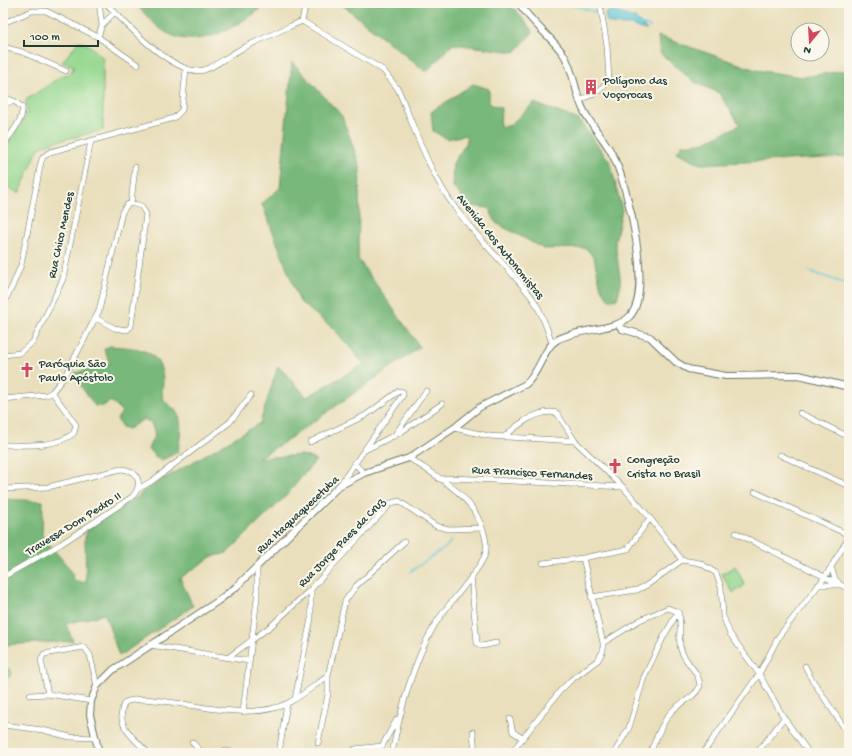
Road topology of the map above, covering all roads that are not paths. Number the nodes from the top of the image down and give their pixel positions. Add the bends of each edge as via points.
1 (99, 3) edge
2 (106, 3) edge
3 (306, 3) edge
4 (519, 3) edge
5 (600, 3) edge
6 (115, 12) junction
7 (302, 22) junction
8 (3, 23) edge
9 (102, 25) junction
10 (98, 37) junction
11 (3, 47) edge
12 (138, 65) dead end
13 (186, 69) junction
14 (66, 71) dead end
15 (3, 97) edge
16 (14, 101) junction
17 (580, 101) junction
18 (3, 104) edge
19 (90, 141) junction
20 (3, 145) edge
21 (135, 167) dead end
22 (132, 203) junction
23 (3, 304) edge
24 (96, 318) junction
25 (618, 324) junction
26 (552, 343) junction
27 (3, 355) edge
28 (849, 387) edge
29 (426, 391) dead end
30 (52, 392) junction
31 (251, 395) dead end
32 (3, 399) edge
33 (442, 404) dead end
34 (800, 413) dead end
35 (454, 428) junction
36 (393, 436) junction
37 (504, 437) junction
38 (849, 437) edge
39 (575, 441) junction
40 (310, 442) dead end
41 (3, 445) edge
42 (364, 450) junction
43 (780, 455) dead end
44 (409, 458) junction
45 (354, 464) junction
46 (364, 473) junction
47 (439, 479) junction
48 (339, 486) junction
49 (849, 486) edge
50 (623, 487) junction
51 (3, 489) edge
52 (138, 489) junction
53 (755, 492) dead end
54 (650, 518) junction
55 (482, 528) junction
56 (736, 533) dead end
57 (849, 536) edge
58 (404, 542) dead end
59 (847, 544) edge
60 (583, 558) junction
61 (682, 560) junction
62 (543, 563) dead end
63 (257, 567) junction
64 (831, 567) junction
65 (471, 576) junction
66 (3, 577) edge
67 (825, 577) junction
68 (818, 585) junction
69 (841, 585) junction
70 (311, 589) junction
71 (849, 589) edge
72 (592, 597) junction
73 (678, 612) junction
74 (251, 640) junction
75 (496, 643) dead end
76 (602, 643) junction
77 (150, 645) junction
78 (229, 657) junction
79 (249, 661) junction
80 (805, 666) dead end
81 (759, 674) junction
82 (328, 676) junction
83 (97, 686) junction
84 (48, 694) junction
85 (30, 695) dead end
86 (294, 699) junction
87 (91, 701) junction
88 (287, 703) junction
89 (243, 712) junction
90 (400, 714) junction
91 (784, 718) junction
92 (510, 719) dead end
93 (3, 725) edge
94 (473, 732) dead end
95 (849, 735) edge
96 (96, 738) junction
97 (522, 738) junction
98 (192, 742) dead end
99 (318, 743) dead end
100 (355, 749) dead end
101 (222, 752) edge
102 (99, 753) edge
103 (148, 753) edge
104 (202, 753) edge
105 (240, 753) edge
106 (279, 753) edge
107 (392, 753) edge
108 (475, 753) edge
109 (511, 753) edge
110 (614, 753) edge
111 (650, 753) edge
112 (703, 753) edge
113 (757, 753) edge
114 (809, 753) edge

1 - 9 street
2 - 6 street
3 - 7 street
4 - 17 street via 534,24 552,40 564,56
5 - 17 street via 609,80 600,90
6 - 9 street
6 - 13 street via 172,61
7 - 13 street via 203,70
7 - 26 street, Avenida dos Autonomistas via 383,70 392,79 425,155 445,192 472,229 533,299
8 - 10 street via 42,9
9 - 10 street
10 - 12 street
11 - 14 street via 22,52
13 - 19 street via 183,103 178,114 169,119
15 - 16 street
16 - 18 street
16 - 20 street via 23,110
17 - 25 street via 592,126 615,159 635,228 638,301 630,316
19 - 23 street via 50,152 43,157 21,265
19 - 27 street, Rua Chico Mendes via 63,279 33,342 20,353
21 - 22 street
22 - 24 street via 122,212
22 - 24 street via 141,206 146,214 130,329 114,328
24 - 30 street via 65,376
25 - 26 street via 581,331
25 - 28 street via 622,329 650,337 676,362 688,369 726,376 799,375
26 - 35 street, Rua Itaquaquecetuba via 532,379 480,407
29 - 36 street
30 - 32 street via 34,398
30 - 41 street via 76,425 74,434 63,440 46,443
31 - 52 street via 230,422
33 - 36 street
34 - 38 street
35 - 37 street
35 - 44 street, Rua Itaquaquecetuba
36 - 42 street
37 - 39 street
37 - 39 street via 522,423 553,412 560,416
39 - 50 street
40 - 42 street via 366,415 399,391 402,392 403,395
42 - 45 street
43 - 49 street
44 - 46 street, Rua Itaquaquecetuba
44 - 47 street
45 - 46 street
45 - 48 street
46 - 48 street, Rua Itaquaquecetuba
47 - 50 street, Rua Francisco Fernandes
47 - 55 street via 466,498 478,515
48 - 63 street, Rua Itaquaquecetuba
50 - 54 street
51 - 52 street via 48,486 121,469 135,475
52 - 66 street, Travessa Dom Pedro II via 132,497 61,544
53 - 57 street
54 - 60 street via 628,549
54 - 61 street
55 - 65 street via 486,550
55 - 70 street, Rua Jorge Paes da Cruz via 449,530 427,522 399,501 390,503
56 - 67 street
57 - 59 street
58 - 82 street via 349,594 342,609
59 - 64 street
60 - 62 street
60 - 72 street
61 - 72 street via 637,590
61 - 81 street via 700,563 716,573 721,586 726,626 739,649
63 - 74 street via 257,598
63 - 77 street, Rua Itaquaquecetuba via 218,601
64 - 67 street
64 - 69 street via 835,579
65 - 75 street via 477,643 482,646
65 - 90 street via 434,626 408,687
67 - 68 street
67 - 69 street
68 - 69 street
68 - 81 street via 779,636
69 - 71 street
70 - 74 street, Rua Jorge Paes da Cruz
70 - 86 street via 311,618
72 - 76 street
73 - 76 street via 668,608 640,620
73 - 110 street via 644,677 629,728
73 - 111 street via 681,621 681,649 698,676 700,686 694,696 666,718
74 - 78 street, Rua Jorge Paes da Cruz
74 - 79 street
76 - 97 street via 603,652 598,660 560,691
77 - 78 street
77 - 83 street, Rua Itaquaquecetuba via 113,670
78 - 79 street
79 - 89 street
80 - 95 street
81 - 91 street
81 - 112 street
82 - 86 street
82 - 99 street via 328,694
83 - 84 street via 90,655 86,648 80,646 44,654 41,660
83 - 87 street, Rua Itaquaquecetuba
84 - 85 street
84 - 87 street
86 - 88 street
87 - 96 street, Rua Itaquaquecetuba via 90,715
88 - 89 street
88 - 106 street
89 - 103 street via 156,700 134,699 125,702 120,716 122,723
90 - 100 street via 384,745
90 - 107 street
91 - 113 street
91 - 114 street
92 - 97 street via 513,732
93 - 96 street via 70,737
94 - 108 street
96 - 102 street, Rua Itaquaquecetuba
97 - 109 street
98 - 104 street
101 - 105 street

